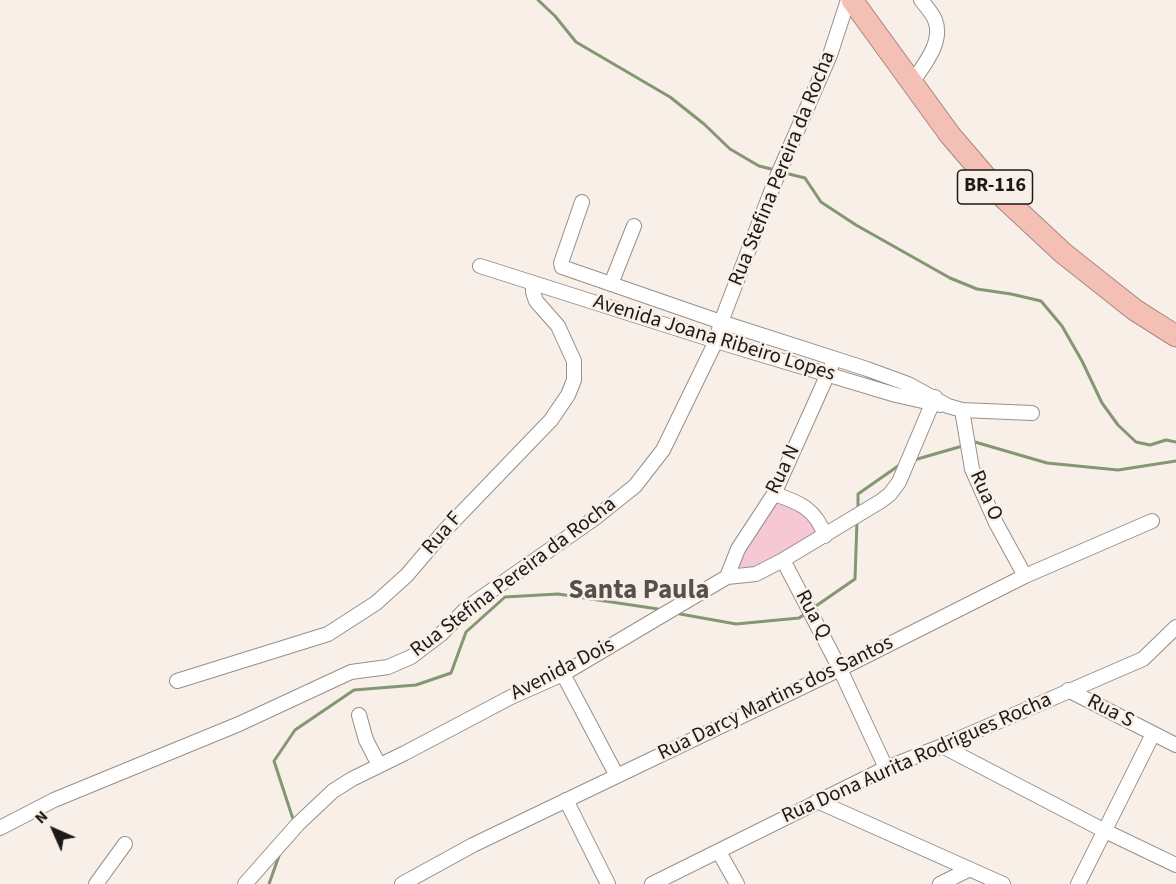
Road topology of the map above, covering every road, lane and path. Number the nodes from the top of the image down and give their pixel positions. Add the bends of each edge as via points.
1 (850, 0) edge
2 (921, 0) edge
3 (911, 84) junction
4 (582, 202) dead end
5 (634, 226) dead end
6 (480, 266) dead end
7 (533, 284) junction
8 (611, 284) junction
9 (721, 322) junction
10 (1176, 336) edge
11 (716, 341) junction
12 (834, 359) junction
13 (829, 374) junction
14 (934, 401) junction
15 (955, 408) junction
16 (1032, 412) dead end
17 (774, 494) junction
18 (1152, 521) dead end
19 (825, 536) junction
20 (783, 560) junction
21 (1024, 576) junction
22 (727, 577) junction
23 (1176, 627) edge
24 (840, 669) junction
25 (563, 675) junction
26 (177, 681) dead end
27 (1068, 690) junction
28 (358, 715) dead end
29 (1153, 734) junction
30 (1176, 745) edge
31 (942, 746) junction
32 (379, 765) junction
33 (886, 768) junction
34 (617, 776) junction
35 (566, 800) junction
36 (817, 801) junction
37 (0, 828) edge
38 (1105, 831) junction
39 (125, 844) dead end
40 (718, 852) junction
41 (1176, 865) edge
42 (970, 869) junction
43 (96, 884) edge
44 (246, 884) edge
45 (402, 884) edge
46 (608, 884) edge
47 (652, 884) edge
48 (737, 884) edge
49 (940, 884) edge
50 (1004, 884) edge
51 (1078, 884) edge

1 - 3 highway, BR-116
1 - 9 street, Rua Stefina Pereira da Rocha
2 - 3 street via 935,20 937,37
3 - 10 highway, BR-116 via 1004,198 1063,253 1135,310
4 - 8 street, Avenida Joana Ribeiro Lopes via 562,267
5 - 8 street
6 - 7 street, Avenida Joana Ribeiro Lopes
7 - 11 street, Avenida Joana Ribeiro Lopes
7 - 26 street, Rua F via 536,301 558,326 574,361 574,380 551,420 407,575 376,603 328,634
8 - 9 street, Avenida Joana Ribeiro Lopes
9 - 11 street, Rua Stefina Pereira da Rocha
9 - 12 street, Avenida Joana Ribeiro Lopes
11 - 13 street, Avenida Joana Ribeiro Lopes
11 - 37 street, Rua Stefina Pereira da Rocha via 663,450 635,486 596,518 468,607 411,657 388,667 351,672 239,724 54,800
12 - 13 street, Rua N
12 - 14 street, Avenida Joana Ribeiro Lopes via 908,384
13 - 14 street, Avenida Joana Ribeiro Lopes
13 - 17 street, Rua N
14 - 15 street, Avenida Joana Ribeiro Lopes
14 - 19 street, Avenida Dois via 899,482 890,494
15 - 16 street, Avenida Joana Ribeiro Lopes
15 - 21 street, Rua O via 972,469
17 - 19 street via 793,500 814,514
17 - 22 street, Rua N via 738,549
18 - 21 street, Rua Darcy Martins dos Santos
19 - 20 street, Avenida Dois
20 - 22 street, Avenida Dois via 756,574
20 - 24 street, Rua Q
21 - 24 street, Rua Darcy Martins dos Santos
22 - 25 street, Avenida Dois
23 - 27 street, Rua Dona Aurita Rodrigues Rocha via 1143,659
24 - 33 street, Rua Q
24 - 34 street, Rua Darcy Martins dos Santos
25 - 32 street, Avenida Dois via 511,697
25 - 34 street
27 - 29 street, Rua S
27 - 31 street, Rua Dona Aurita Rodrigues Rocha
28 - 32 street
29 - 30 street, Rua S
29 - 38 street
31 - 33 street, Rua Dona Aurita Rodrigues Rocha
31 - 38 street
32 - 44 street, Avenida Dois via 333,791 298,824
33 - 36 street, Rua Dona Aurita Rodrigues Rocha
34 - 35 street, Rua Darcy Martins dos Santos
35 - 45 street, Rua Darcy Martins dos Santos
35 - 46 street
36 - 40 street, Rua Dona Aurita Rodrigues Rocha
36 - 42 street
38 - 41 street
38 - 51 street
39 - 43 street
40 - 47 street, Rua Dona Aurita Rodrigues Rocha
40 - 48 street
42 - 49 street
42 - 50 street

